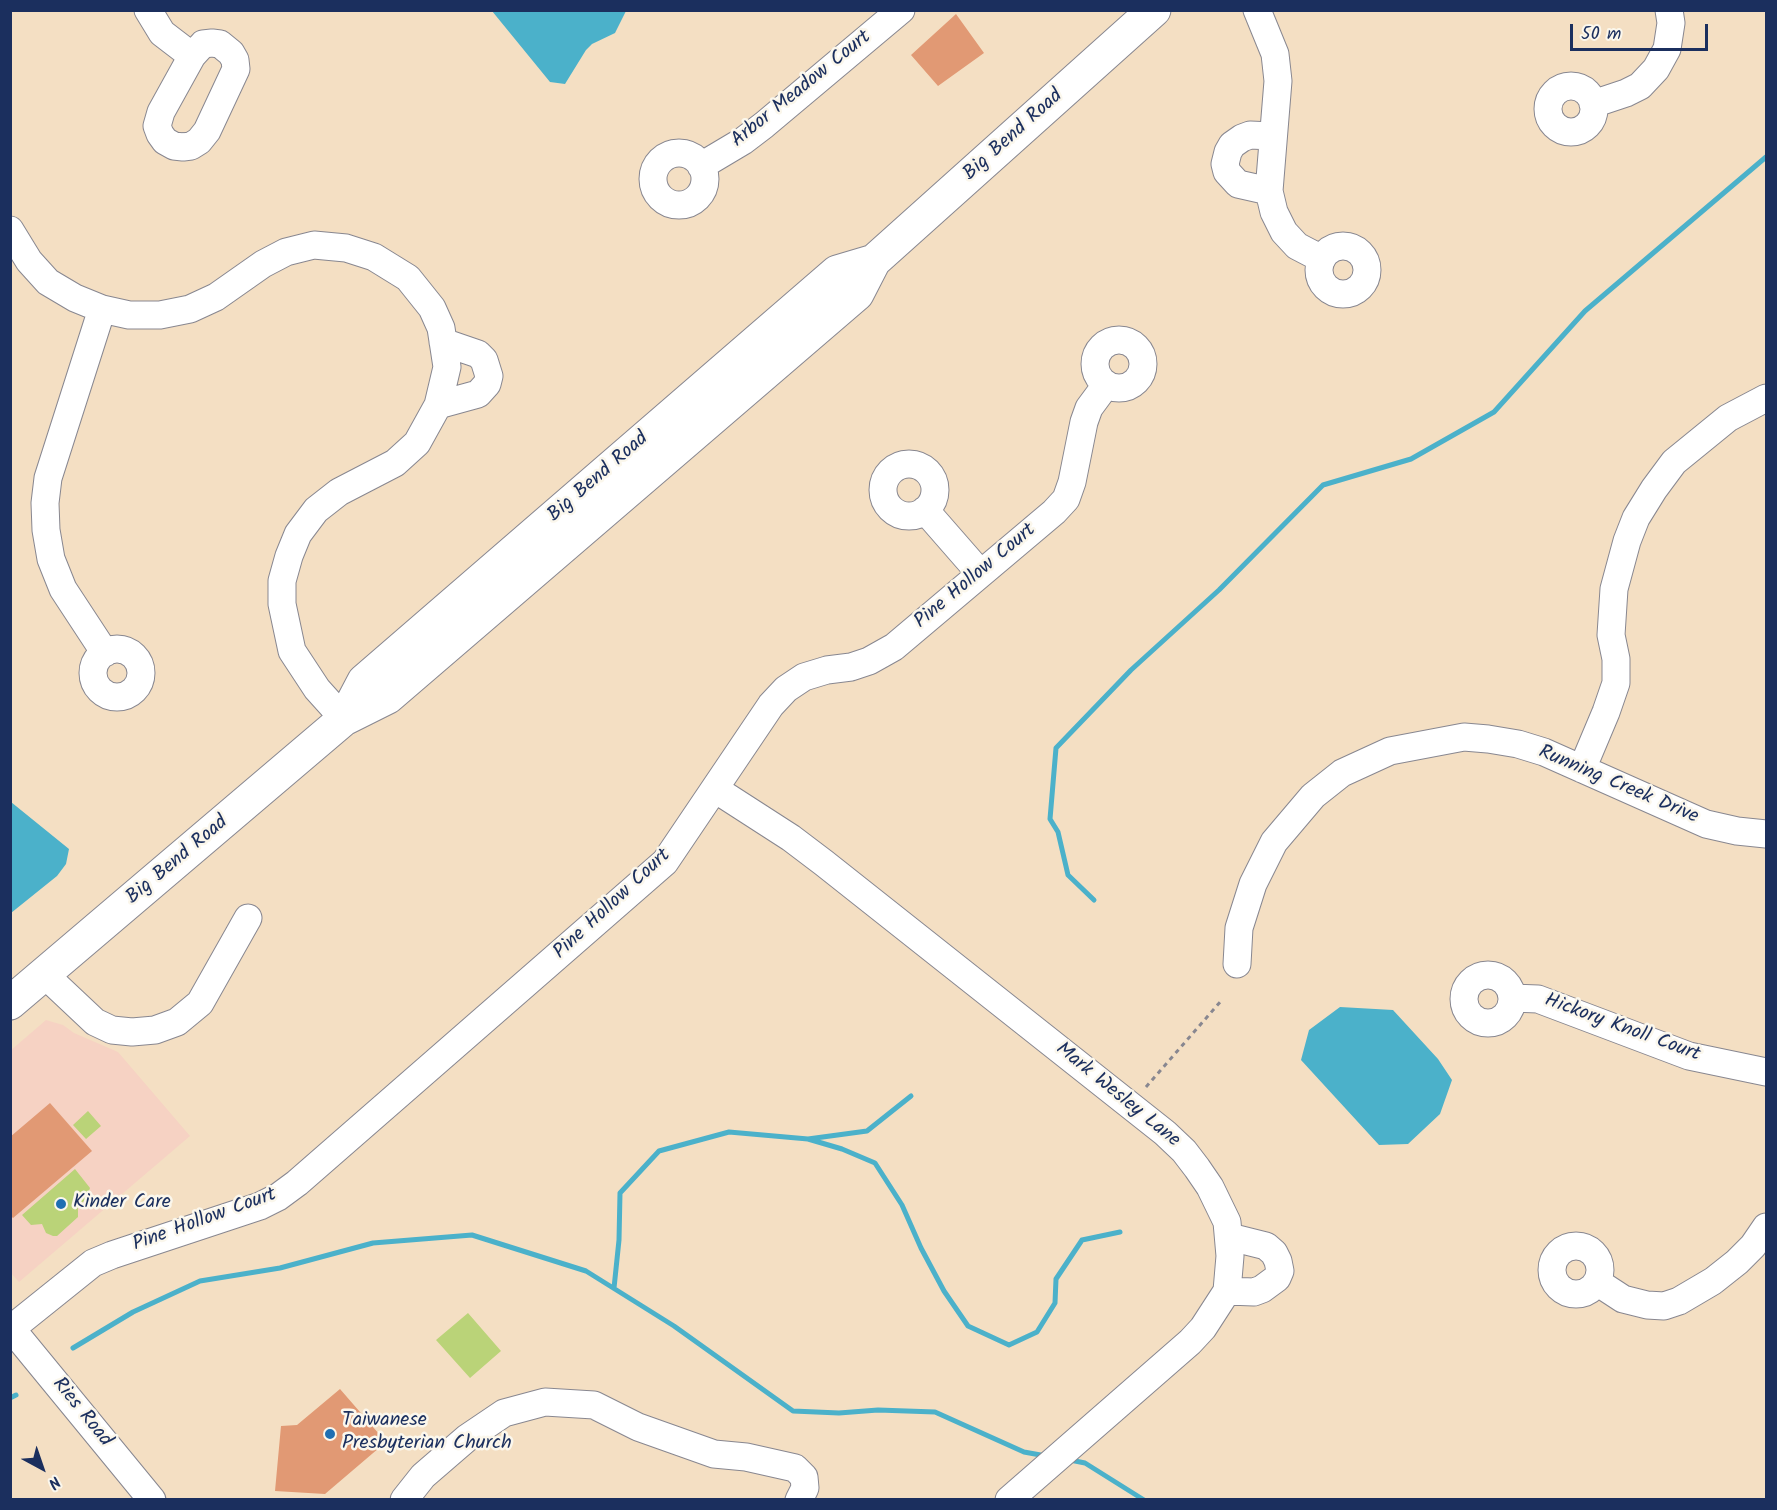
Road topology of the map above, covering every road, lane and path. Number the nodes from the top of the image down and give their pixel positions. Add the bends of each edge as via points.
1 (148, 10) edge
2 (901, 10) edge
3 (1154, 10) edge
4 (1257, 10) edge
5 (1670, 10) edge
6 (192, 56) dead end
7 (1593, 104) dead end
8 (1272, 136) junction
9 (702, 166) dead end
10 (1269, 191) junction
11 (10, 230) edge
12 (1322, 259) dead end
13 (102, 309) junction
14 (443, 342) junction
15 (1106, 385) dead end
16 (1767, 398) edge
17 (438, 405) junction
18 (925, 510) dead end
19 (980, 573) junction
20 (105, 653) dead end
21 (344, 719) junction
22 (1582, 769) junction
23 (715, 789) junction
24 (1767, 834) edge
25 (248, 918) dead end
26 (1237, 964) dead end
27 (44, 974) junction
28 (1512, 998) dead end
29 (1221, 1000) dead end
30 (10, 1003) edge
31 (1767, 1072) edge
32 (1146, 1087) dead end
33 (1767, 1227) edge
34 (1230, 1237) junction
35 (1597, 1282) dead end
36 (1227, 1291) junction
37 (11, 1328) edge
38 (152, 1500) edge
39 (404, 1500) edge
40 (799, 1500) edge
41 (1009, 1500) edge

1 - 6 street via 162,33
2 - 9 street, Arbor Meadow Court via 764,125
3 - 21 main road, Big Bend Road via 874,261 857,294 388,697
4 - 8 street via 1275,54 1278,81
5 - 7 street via 1667,49 1656,69 1640,86
8 - 10 street
8 - 10 street via 1242,138 1232,145 1225,164 1238,184
10 - 12 street via 1284,232 1298,246
11 - 13 street via 28,261 48,282
13 - 14 street via 129,315 160,315 190,309 286,252 314,245 346,248 374,257 408,278 432,308
13 - 20 street via 48,478 45,503 51,559 63,588
14 - 17 street via 447,367
14 - 17 street via 478,354 489,376 478,394
15 - 19 street, Pine Hollow Court via 1083,422 1066,499
16 - 22 street via 1728,418 1674,462 1636,518 1614,589 1611,635 1616,683
17 - 21 street via 417,443 395,464 339,492 316,510 288,556 282,604 292,651 317,689
18 - 19 street
19 - 23 street, Pine Hollow Court via 894,647 851,667 804,677 786,689
21 - 27 main road, Big Bend Road
22 - 24 street, Running Creek Drive via 1706,824
22 - 26 street, Running Creek Drive via 1518,744 1464,737 1390,751 1342,773 1313,796 1275,842 1252,884 1239,928
23 - 34 street, Mark Wesley Lane via 824,863 1172,1139 1210,1187
23 - 37 street, Pine Hollow Court via 665,862 297,1183 260,1206 93,1263
25 - 27 street via 200,1003 177,1023 155,1030 132,1032 95,1023
27 - 30 main road, Big Bend Road
28 - 31 street, Hickory Knoll Court via 1538,999 1689,1056
29 - 32 path
33 - 35 street via 1753,1246 1713,1281 1664,1306 1623,1299
34 - 36 street, Mark Wesley Lane
34 - 36 street via 1266,1246 1274,1253 1280,1271 1262,1289
36 - 41 street, Mark Wesley Lane via 1190,1342
37 - 38 street, Ries Road
39 - 40 street via 423,1476 467,1438 504,1413 545,1402 594,1405 638,1427 714,1454 795,1468 804,1477 805,1488

